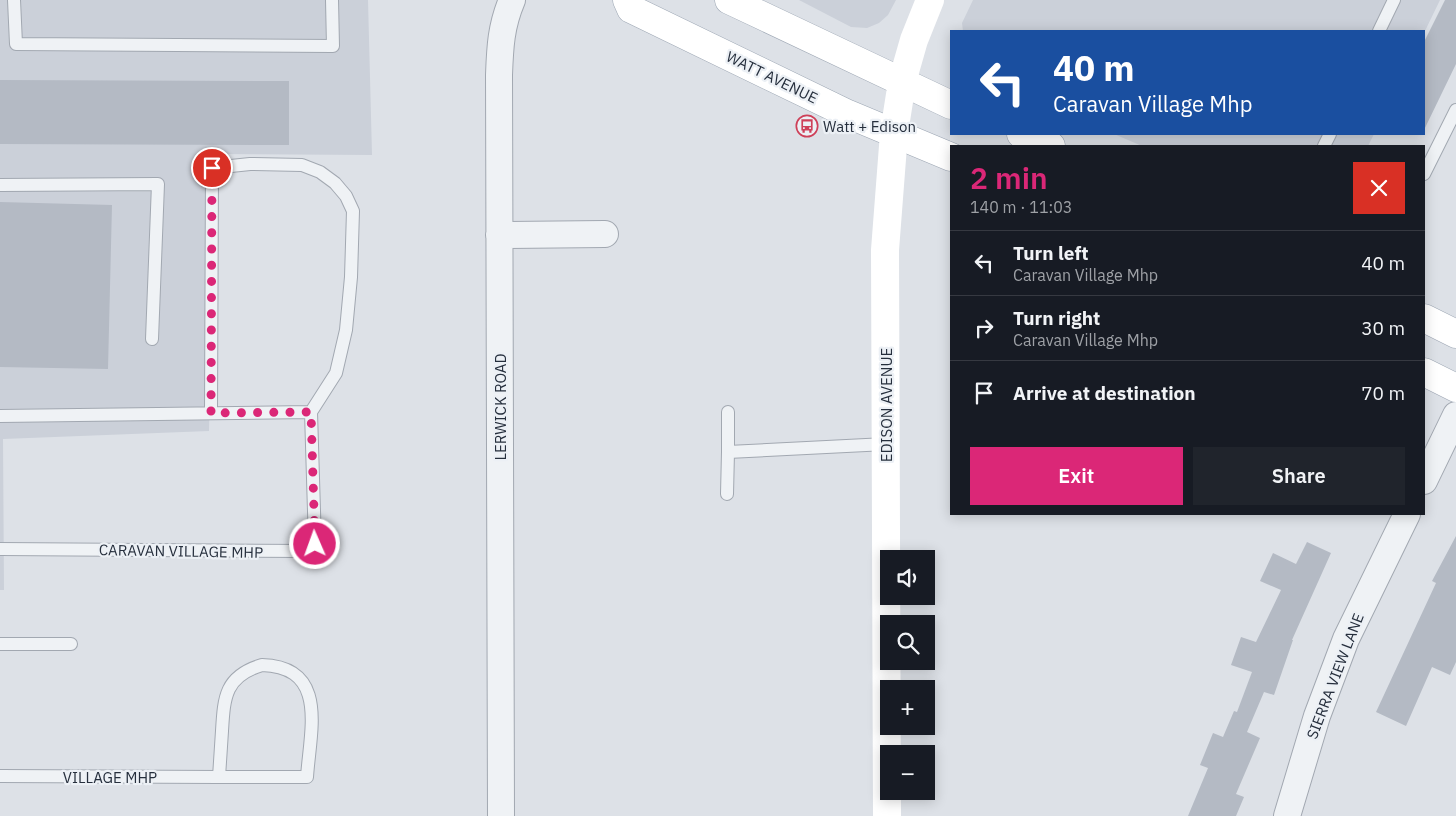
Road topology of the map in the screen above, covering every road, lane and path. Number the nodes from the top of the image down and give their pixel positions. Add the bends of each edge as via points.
1 (14, 0) edge
2 (332, 0) edge
3 (512, 0) edge
4 (627, 0) edge
5 (729, 0) edge
6 (930, 0) edge
7 (1394, 0) edge
8 (1379, 30) edge
9 (902, 82) junction
10 (950, 105) edge
11 (1456, 110) edge
12 (894, 133) junction
13 (1024, 135) edge
14 (1048, 145) edge
15 (950, 157) edge
16 (1425, 172) edge
17 (0, 185) edge
18 (605, 234) dead end
19 (500, 235) junction
20 (1425, 318) edge
21 (1456, 334) edge
22 (152, 339) dead end
23 (1425, 372) edge
24 (1456, 388) edge
25 (311, 412) junction
26 (728, 412) dead end
27 (211, 413) junction
28 (1456, 415) edge
29 (0, 416) edge
30 (886, 444) junction
31 (728, 452) junction
32 (1425, 479) edge
33 (727, 494) dead end
34 (1407, 515) edge
35 (0, 549) edge
36 (0, 644) edge
37 (71, 644) dead end
38 (0, 776) edge
39 (219, 777) junction
40 (501, 816) edge
41 (887, 816) edge
42 (1286, 816) edge

1 - 2 lane via 16,44 333,46
3 - 19 street, LERWICK ROAD via 504,19 500,46
4 - 12 street, WATT AVENUE via 631,9
5 - 9 street
6 - 9 street, EDISON AVENUE
7 - 8 lane
9 - 10 street
9 - 12 street, EDISON AVENUE
11 - 16 lane
12 - 15 street, WATT AVENUE
12 - 30 street, EDISON AVENUE via 885,250
13 - 14 street
17 - 22 lane via 158,184
18 - 19 street
19 - 40 street, LERWICK ROAD
20 - 21 street
23 - 24 street
25 - 27 lane
25 - 27 lane via 336,373 346,330 353,211 336,183 320,172 302,165 250,164 212,168
25 - 35 lane, CARAVAN VILLAGE MHP via 315,544 312,551
26 - 31 lane
27 - 29 lane
28 - 32 street
30 - 31 lane
30 - 41 street, EDISON AVENUE
31 - 33 lane
34 - 42 street, SIERRA VIEW LANE via 1346,639 1317,716
36 - 37 lane
38 - 39 lane, VILLAGE MHP
39 - 39 lane, VILLAGE MHP via 307,777 312,704 308,690 289,670 262,665 236,678 228,689 223,703

